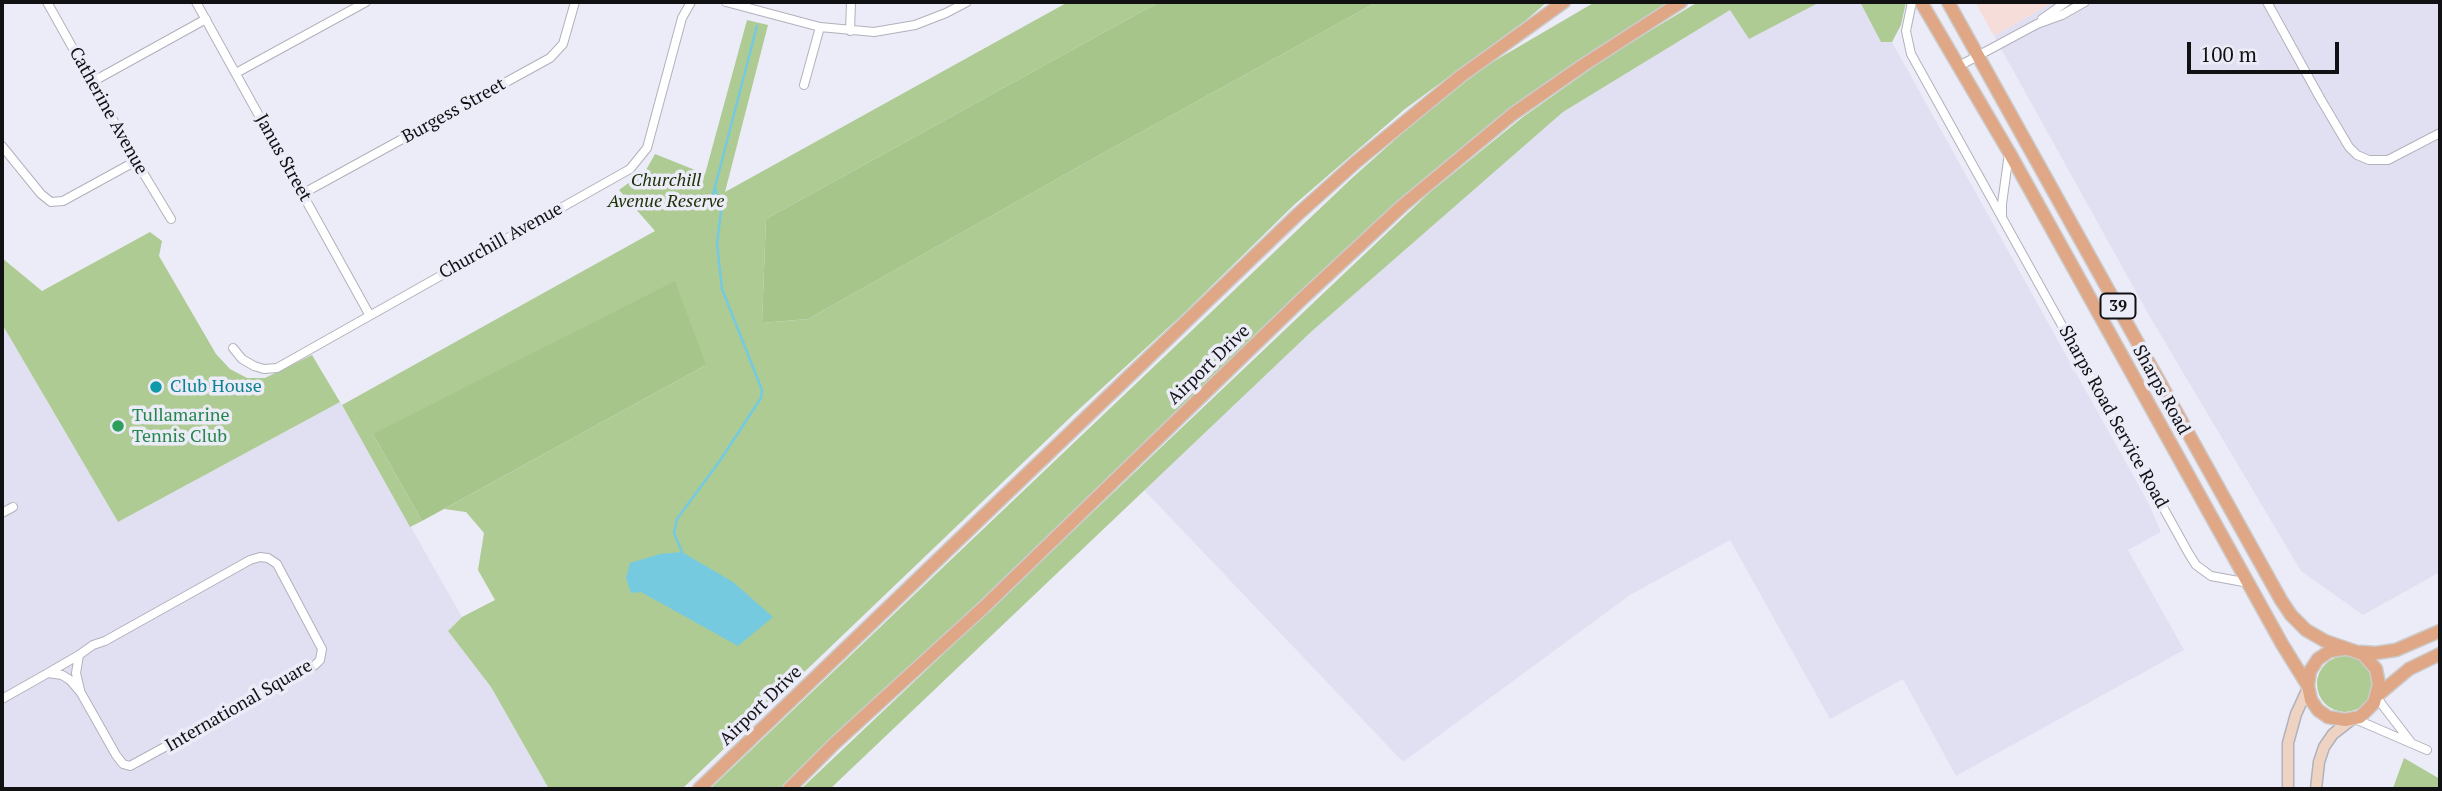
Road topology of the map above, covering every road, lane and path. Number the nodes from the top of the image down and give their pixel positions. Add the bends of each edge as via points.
1 (47, 2) edge
2 (196, 2) edge
3 (366, 2) edge
4 (575, 2) edge
5 (682, 2) edge
6 (691, 2) edge
7 (726, 2) edge
8 (851, 2) edge
9 (967, 2) edge
10 (1564, 2) edge
11 (1681, 2) edge
12 (1912, 2) edge
13 (1921, 2) edge
14 (1948, 2) edge
15 (2066, 2) edge
16 (2085, 2) edge
17 (2267, 2) edge
18 (206, 19) junction
19 (682, 19) junction
20 (2037, 24) junction
21 (820, 27) junction
22 (850, 31) junction
23 (1978, 56) junction
24 (1959, 66) junction
25 (236, 73) junction
26 (92, 82) junction
27 (804, 85) dead end
28 (2440, 133) edge
29 (2, 146) edge
30 (2009, 152) junction
31 (136, 161) junction
32 (302, 194) junction
33 (171, 219) dead end
34 (2003, 219) junction
35 (369, 314) junction
36 (233, 348) dead end
37 (13, 507) dead end
38 (2, 513) edge
39 (2249, 583) junction
40 (2440, 631) edge
41 (2344, 649) junction
42 (2358, 652) junction
43 (2440, 654) edge
44 (79, 655) junction
45 (48, 673) junction
46 (2308, 687) junction
47 (81, 693) junction
48 (2377, 696) junction
49 (2, 699) edge
50 (2353, 719) junction
51 (2410, 741) junction
52 (2427, 750) dead end
53 (699, 789) edge
54 (789, 789) edge
55 (2288, 789) edge
56 (2316, 789) edge

1 - 26 street, Catherine Avenue
2 - 18 street, Janus Street
3 - 25 street
4 - 32 street, Burgess Street via 563,44 550,58
5 - 19 street, Churchill Avenue
6 - 19 street, Churchill Avenue
7 - 21 street
8 - 22 street
9 - 22 street via 915,25
10 - 53 main road, Airport Drive via 1424,104 1297,215
11 - 54 main road, Airport Drive via 1513,114 1402,206
12 - 34 street, Sharps Road Service Road via 1906,31 1912,54
13 - 24 main road, Sharps Road / 39
14 - 23 main road, Sharps Road / 39
15 - 20 street
16 - 20 street
17 - 28 street via 2357,155 2388,160
18 - 25 street, Janus Street
18 - 26 street
19 - 35 street, Churchill Avenue via 649,139 635,164
20 - 23 street
21 - 22 street
21 - 27 street
23 - 24 street
23 - 41 main road, Sharps Road / 39 via 2281,600 2306,630
24 - 30 main road, Sharps Road / 39
25 - 32 street, Janus Street
26 - 31 street, Catherine Avenue
29 - 31 street via 51,202 63,201
30 - 34 street
30 - 39 main road, Sharps Road / 39
31 - 33 street, Catherine Avenue
32 - 35 street, Janus Street
34 - 39 street, Sharps Road Service Road via 2196,565 2211,576
35 - 36 street, Churchill Avenue via 277,368 254,366
37 - 38 street
39 - 46 main road, Sharps Road / 39
40 - 42 main road, 39 via 2396,650
41 - 42 main road, 39
41 - 46 main road via 2318,659
42 - 48 main road via 2376,670
43 - 48 main road via 2409,669
44 - 45 street, International Square
44 - 47 street, International Square via 76,673
44 - 47 street, International Square via 260,557 276,564 322,649 315,664 130,766 116,755
45 - 47 street, International Square via 62,675
45 - 49 street, International Square
46 - 50 main road, 39 via 2322,713 2333,719
46 - 55 street via 2288,743
48 - 50 main road via 2368,711
48 - 51 street
50 - 51 street
50 - 56 street via 2324,747
51 - 52 street

